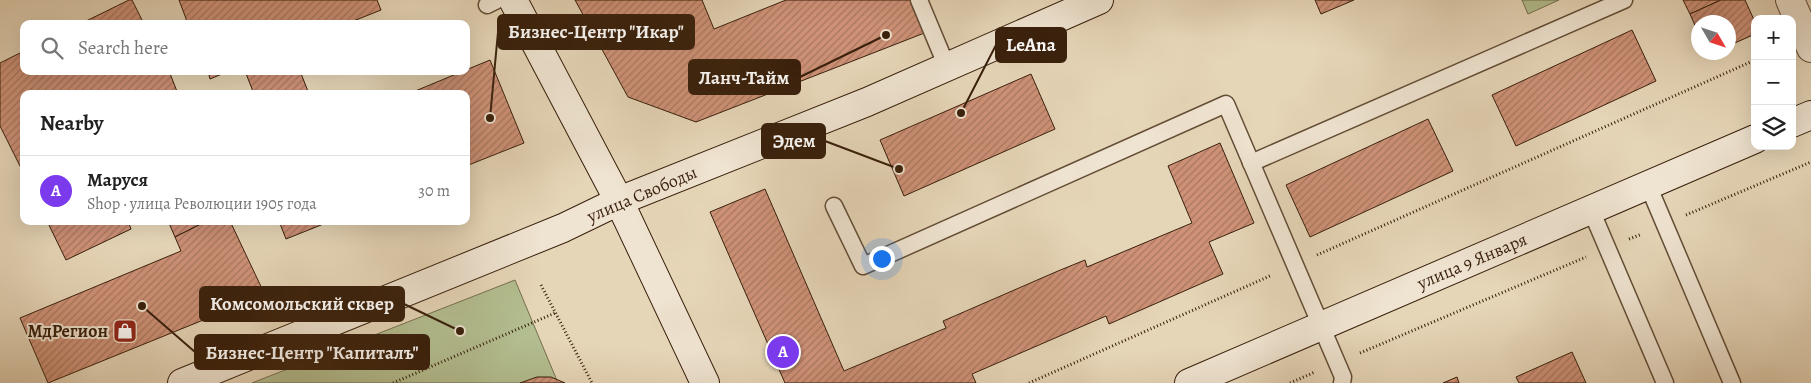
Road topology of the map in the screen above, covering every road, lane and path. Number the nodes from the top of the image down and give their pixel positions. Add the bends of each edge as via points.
1 (919, 0) edge
2 (1099, 0) edge
3 (1624, 0) edge
4 (1790, 0) edge
5 (499, 2) edge
6 (1811, 48) edge
7 (1751, 62) edge
8 (947, 67) junction
9 (1811, 115) edge
10 (1796, 121) edge
11 (1751, 141) edge
12 (1811, 162) edge
13 (1251, 163) junction
14 (1648, 185) junction
15 (620, 202) junction
16 (834, 206) dead end
17 (1591, 210) junction
18 (1664, 224) junction
19 (1608, 248) junction
20 (1295, 265) junction
21 (540, 285) dead end
22 (555, 313) junction
23 (1321, 326) junction
24 (1337, 363) junction
25 (182, 383) edge
26 (393, 383) edge
27 (592, 383) edge
28 (705, 383) edge
29 (1029, 383) edge
30 (1190, 383) edge
31 (1290, 383) edge
32 (1342, 383) edge
33 (1665, 383) edge
34 (1732, 383) edge

1 - 8 lane
2 - 8 main road, улица Свободы
3 - 13 lane
4 - 6 main road
5 - 15 main road
7 - 20 path
8 - 15 main road, улица Свободы
9 - 10 main road
11 - 14 main road, улица 9 Января
12 - 18 path
13 - 16 lane via 1226,104 863,266
13 - 20 lane
14 - 17 main road, улица 9 Января
14 - 18 lane
15 - 25 main road, улица Свободы
15 - 28 main road
17 - 19 lane
17 - 23 main road, улица 9 Января
18 - 19 path
18 - 34 lane
19 - 24 path
19 - 33 lane
20 - 23 lane
20 - 29 path
21 - 22 path
22 - 26 path
22 - 27 path
23 - 24 lane
23 - 30 main road, улица 9 Января
24 - 31 path
24 - 32 lane

